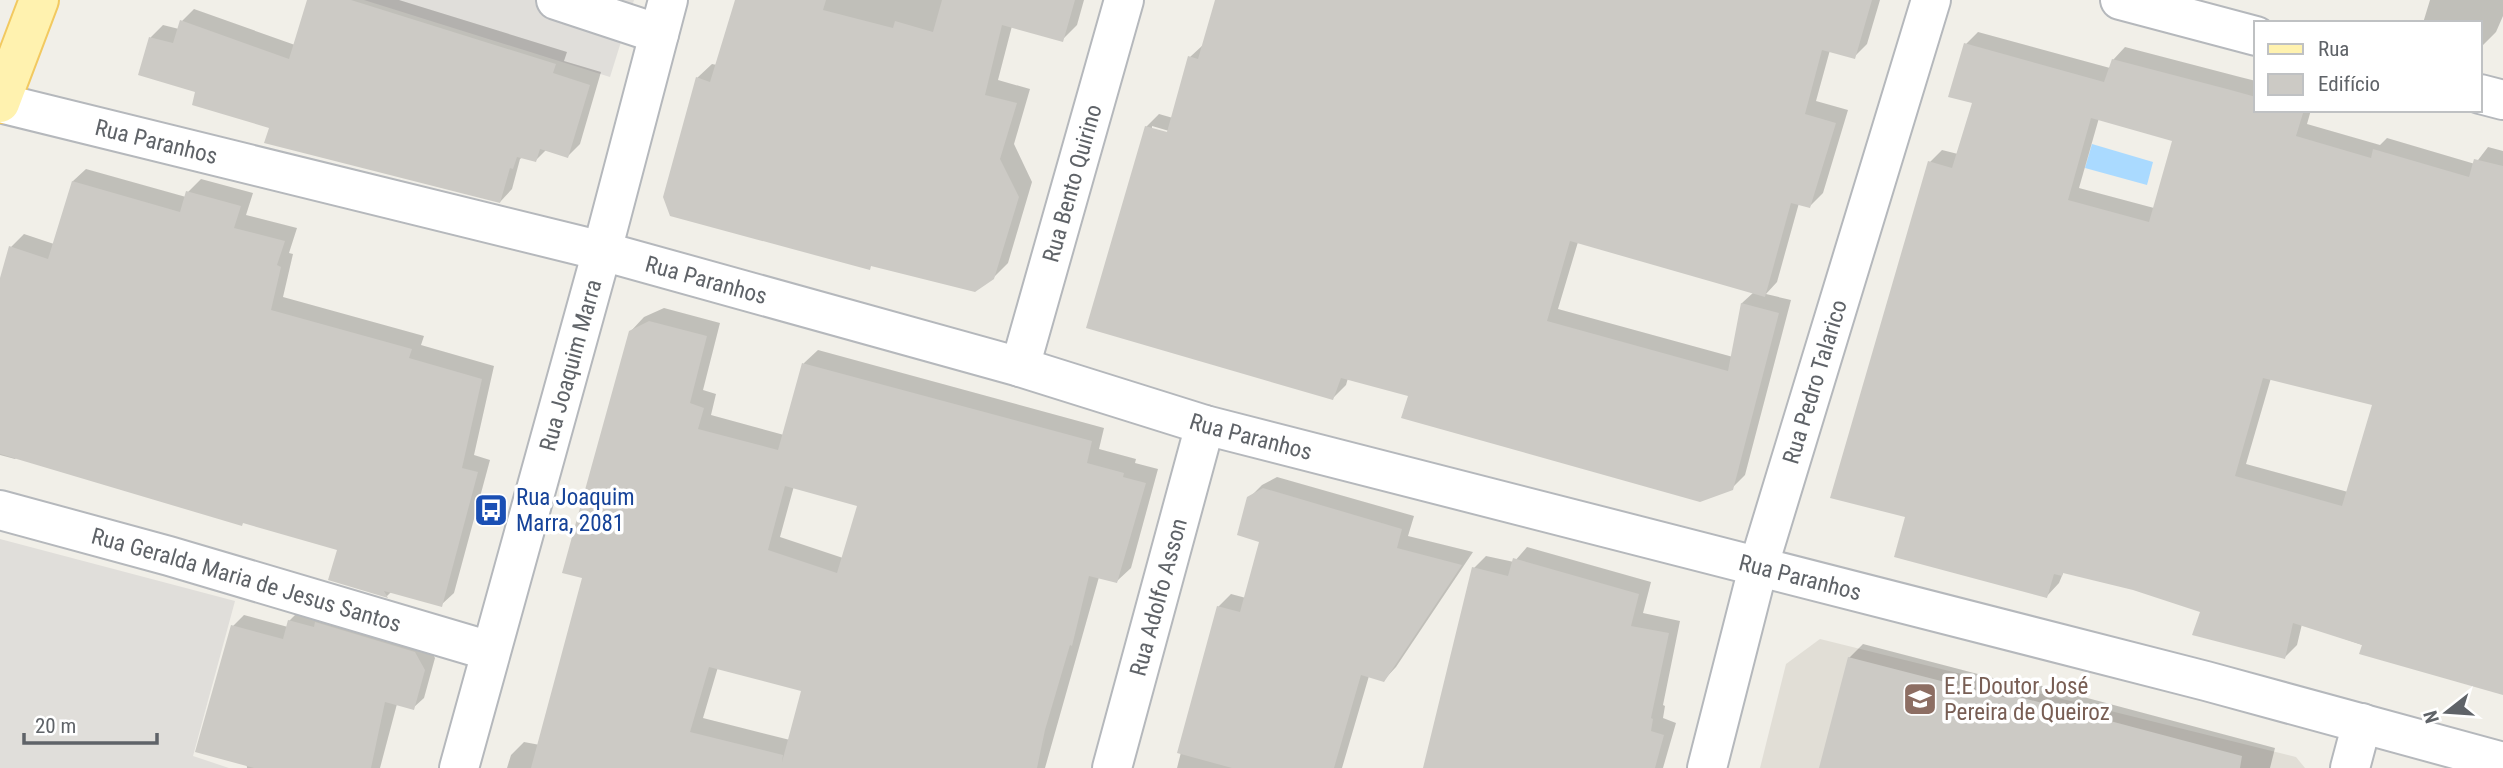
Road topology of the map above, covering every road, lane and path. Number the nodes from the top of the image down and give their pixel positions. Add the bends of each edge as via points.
1 (39, 0) edge
2 (556, 0) edge
3 (1124, 0) edge
4 (1931, 0) edge
5 (2120, 0) edge
6 (663, 17) edge
7 (2254, 35) edge
8 (2482, 95) edge
9 (2503, 100) edge
10 (0, 103) edge
11 (602, 251) junction
12 (1020, 367) junction
13 (1205, 425) junction
14 (0, 510) edge
15 (1758, 568) junction
16 (491, 651) junction
17 (2362, 723) junction
18 (2503, 762) edge
19 (459, 768) edge
20 (1112, 768) edge
21 (1707, 768) edge
22 (2350, 768) edge

1 - 10 main road
2 - 6 street
3 - 12 street, Rua Bento Quirino
4 - 15 street, Rua Pedro Talarico
5 - 7 street
6 - 11 street, Rua Joaquim Marra
8 - 9 street
10 - 11 street, Rua Paranhos
11 - 12 street, Rua Paranhos
11 - 16 street, Rua Joaquim Marra
12 - 13 street, Rua Paranhos
13 - 15 street, Rua Paranhos
13 - 20 street, Rua Adolfo Asson
14 - 16 street, Rua Geralda Maria de Jesus Santos
15 - 17 street, Rua Paranhos
15 - 21 street, Rua Pedro Talarico
16 - 19 street, Rua Joaquim Marra
17 - 18 street, Rua Paranhos
17 - 22 street

